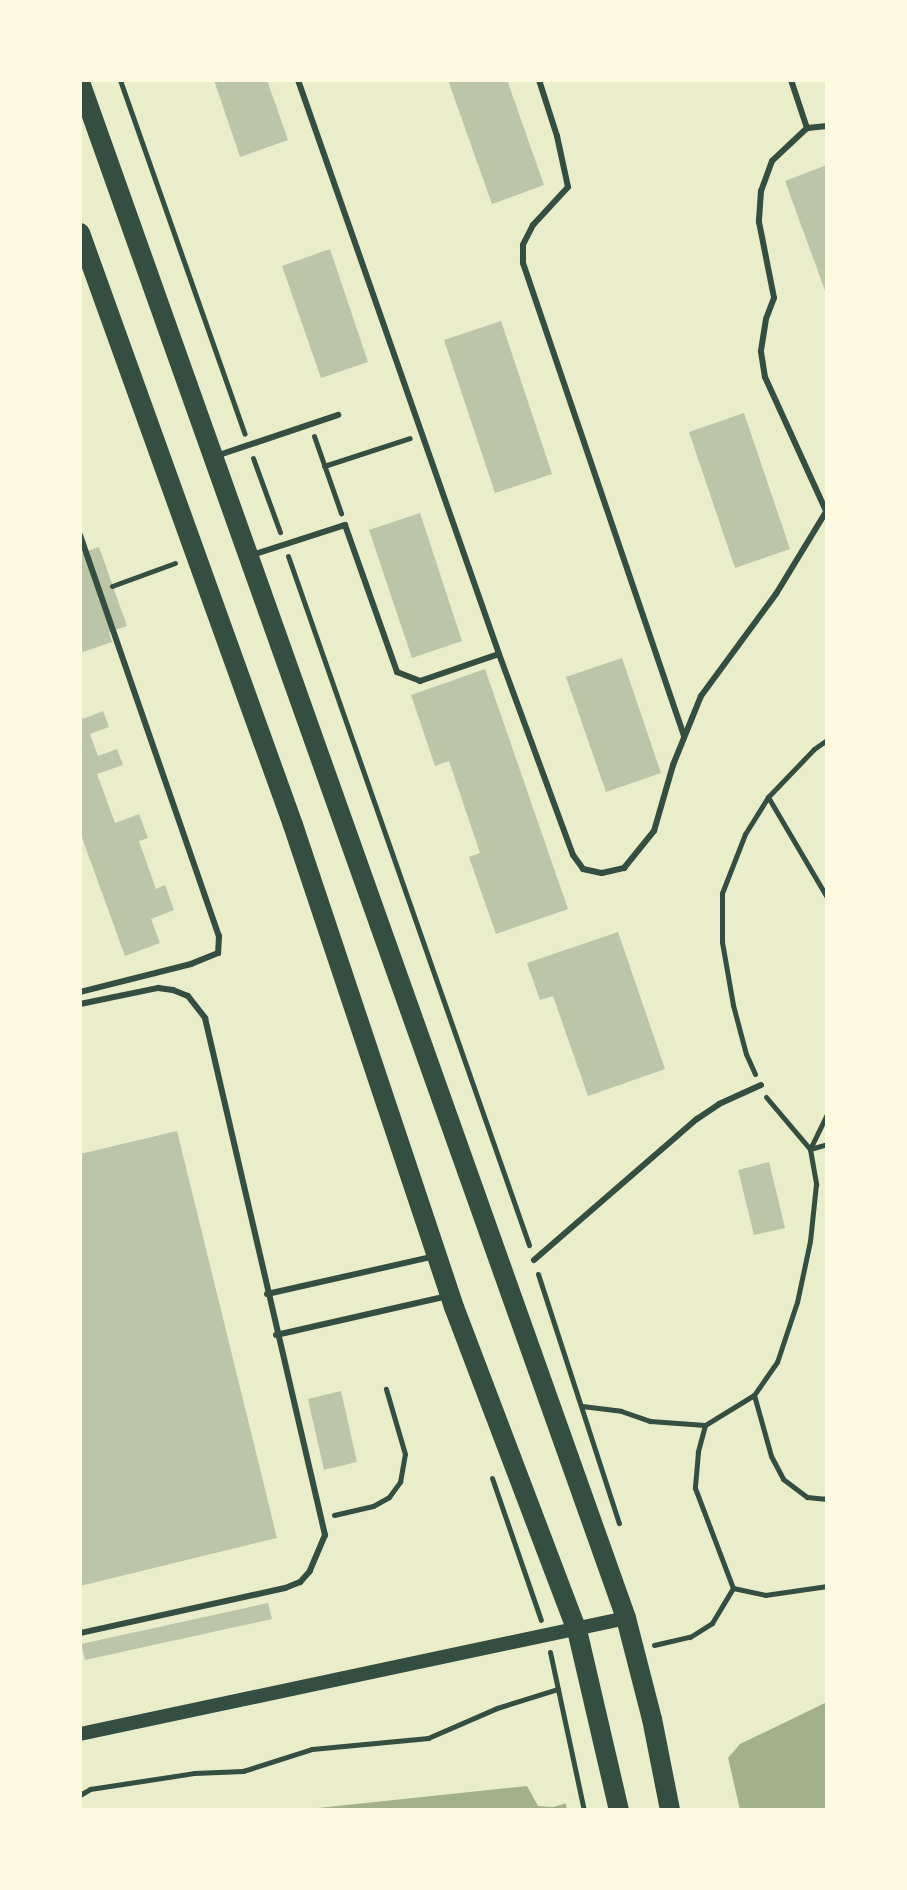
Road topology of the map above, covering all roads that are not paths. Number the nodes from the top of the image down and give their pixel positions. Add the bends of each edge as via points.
1 (298, 80) edge
2 (539, 80) edge
3 (791, 80) edge
4 (80, 82) edge
5 (827, 126) edge
6 (807, 128) junction
7 (80, 233) edge
8 (338, 415) dead end
9 (213, 457) junction
10 (827, 511) edge
11 (80, 535) edge
12 (249, 556) junction
13 (499, 654) junction
14 (684, 736) junction
15 (80, 992) edge
16 (80, 1004) edge
17 (761, 1085) road end
18 (437, 1256) junction
19 (534, 1260) road end
20 (267, 1294) junction
21 (450, 1296) junction
22 (276, 1335) junction
23 (626, 1618) junction
24 (577, 1630) junction
25 (80, 1633) edge
26 (80, 1734) edge
27 (619, 1810) edge
28 (670, 1810) edge

1 - 13 lane
2 - 14 lane via 568,187 533,225 523,245 523,263
3 - 6 lane
4 - 9 main road
5 - 6 lane
6 - 10 lane via 772,161 761,191 759,222 774,298 761,352 765,377
7 - 18 main road via 293,825
8 - 9 lane
9 - 12 main road
10 - 14 lane via 776,594 701,696
11 - 15 lane via 219,936 218,953 191,964
12 - 13 lane via 345,525 397,672 420,681
12 - 23 main road
13 - 14 lane via 573,855 583,869 602,873 624,868 639,853 654,831
16 - 20 lane via 158,988 188,996 205,1018
17 - 19 lane via 697,1119
18 - 20 lane
18 - 21 main road
20 - 22 lane
21 - 22 lane
21 - 24 main road
22 - 25 lane via 325,1535 321,1552 300,1582
23 - 24 street
23 - 28 main road
24 - 26 street
24 - 27 main road

